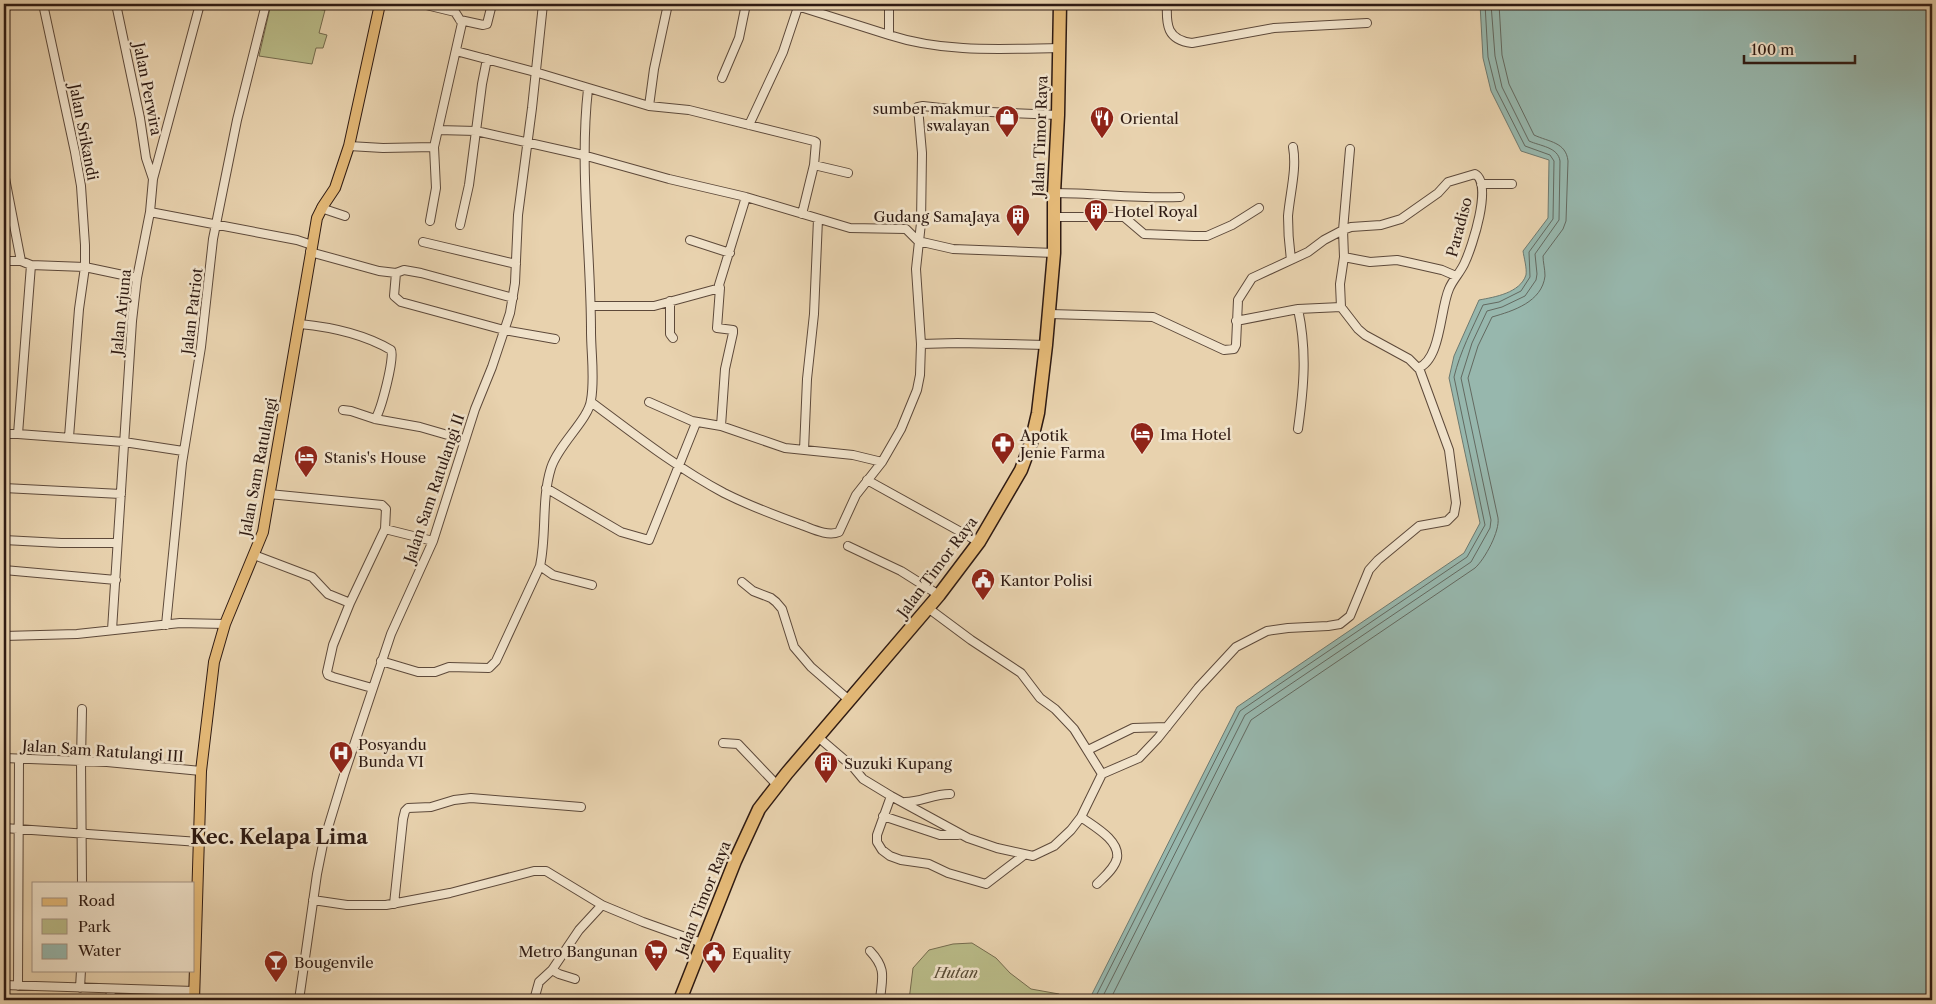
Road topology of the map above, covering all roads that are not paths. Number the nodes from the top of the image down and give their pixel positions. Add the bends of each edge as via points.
1 (10, 4) edge
2 (43, 4) edge
3 (116, 4) edge
4 (200, 4) edge
5 (266, 4) edge
6 (380, 4) edge
7 (422, 4) edge
8 (492, 4) edge
9 (543, 4) edge
10 (668, 4) edge
11 (746, 4) edge
12 (796, 4) edge
13 (889, 4) edge
14 (1060, 4) edge
15 (1167, 4) edge
16 (4, 6) edge
17 (460, 20) junction
18 (1367, 23) dead end
19 (889, 35) junction
20 (1059, 48) junction
21 (456, 51) junction
22 (487, 59) junction
23 (535, 72) junction
24 (722, 78) dead end
25 (588, 89) junction
26 (649, 106) junction
27 (1058, 115) junction
28 (749, 125) junction
29 (438, 130) junction
30 (476, 131) junction
31 (528, 144) junction
32 (349, 146) junction
33 (434, 147) junction
34 (1293, 147) dead end
35 (1350, 148) dead end
36 (583, 155) junction
37 (814, 165) junction
38 (4, 173) edge
39 (848, 173) dead end
40 (153, 179) junction
41 (1481, 184) junction
42 (1512, 184) dead end
43 (1054, 193) junction
44 (746, 197) junction
45 (1180, 197) dead end
46 (321, 208) junction
47 (1258, 208) dead end
48 (150, 212) junction
49 (802, 214) junction
50 (345, 216) dead end
51 (1054, 217) junction
52 (818, 219) junction
53 (430, 221) dead end
54 (216, 224) junction
55 (460, 225) dead end
56 (1344, 230) junction
57 (690, 240) dead end
58 (918, 241) junction
59 (423, 242) dead end
60 (311, 248) junction
61 (730, 252) junction
62 (1054, 254) junction
63 (1344, 257) junction
64 (1291, 259) junction
65 (4, 261) edge
66 (21, 261) junction
67 (516, 264) junction
68 (31, 265) junction
69 (85, 268) junction
70 (396, 273) junction
71 (1456, 276) junction
72 (137, 278) junction
73 (720, 288) junction
74 (513, 298) junction
75 (670, 302) junction
76 (591, 306) junction
77 (1341, 307) junction
78 (1298, 309) junction
79 (1050, 314) junction
80 (1236, 321) junction
81 (300, 324) junction
82 (504, 330) junction
83 (555, 338) dead end
84 (673, 338) dead end
85 (921, 344) junction
86 (1046, 345) junction
87 (1418, 368) junction
88 (591, 402) junction
89 (650, 402) dead end
90 (343, 410) dead end
91 (375, 419) junction
92 (696, 423) junction
93 (721, 426) junction
94 (1298, 428) dead end
95 (4, 434) edge
96 (18, 434) junction
97 (69, 437) junction
98 (465, 440) junction
99 (124, 442) junction
100 (804, 450) junction
101 (183, 451) junction
102 (882, 462) junction
103 (680, 466) junction
104 (867, 480) junction
105 (4, 488) edge
106 (546, 488) junction
107 (121, 494) junction
108 (269, 494) junction
109 (385, 529) junction
110 (4, 540) edge
111 (432, 541) junction
112 (979, 542) junction
113 (117, 543) junction
114 (848, 546) dead end
115 (254, 555) junction
116 (540, 566) junction
117 (4, 570) edge
118 (116, 580) junction
119 (742, 582) dead end
120 (592, 585) dead end
121 (939, 595) junction
122 (350, 603) junction
123 (928, 608) junction
124 (225, 624) junction
125 (166, 625) junction
126 (112, 630) junction
127 (4, 636) edge
128 (381, 661) junction
129 (372, 688) junction
130 (849, 700) junction
131 (82, 709) dead end
132 (1167, 727) junction
133 (818, 737) junction
134 (723, 743) dead end
135 (1088, 750) junction
136 (4, 758) edge
137 (19, 759) junction
138 (81, 761) junction
139 (201, 771) junction
140 (1102, 774) junction
141 (778, 785) junction
142 (950, 794) dead end
143 (891, 796) junction
144 (903, 802) junction
145 (581, 807) dead end
146 (883, 816) junction
147 (1081, 817) junction
148 (4, 828) edge
149 (19, 829) junction
150 (82, 834) junction
151 (963, 836) junction
152 (199, 842) junction
153 (1024, 855) junction
154 (82, 882) edge
155 (1097, 884) dead end
156 (314, 900) junction
157 (394, 904) junction
158 (602, 905) junction
159 (702, 943) junction
160 (870, 951) dead end
161 (195, 964) edge
162 (552, 970) junction
163 (81, 972) edge
164 (195, 972) edge
165 (575, 979) dead end
166 (4, 985) edge
167 (18, 986) junction
168 (80, 988) junction
169 (111, 989) junction
170 (194, 995) edge
171 (110, 1000) edge
172 (298, 1000) edge
173 (534, 1000) edge
174 (680, 1000) edge
175 (880, 1000) edge

1 - 16 main road
2 - 69 street, Jalan Srikandi via 81,186
3 - 40 street, Jalan Perwira via 146,158
4 - 40 street, Jalan Arjuna
5 - 54 street, Jalan Patriot via 237,120
6 - 32 main road, Jalan Sam Ratulangi
7 - 17 street via 448,9 455,12
8 - 17 street via 487,24
9 - 23 street, Jalan Sam Ratulangi II
10 - 26 street
11 - 24 street via 739,38
12 - 19 street
12 - 28 street via 783,52
13 - 19 street
14 - 20 highway, Jalan Timor Raya
15 - 18 street via 1169,30 1179,39 1192,43 1274,28
17 - 21 street
19 - 20 street via 962,49
20 - 27 highway, Jalan Timor Raya
21 - 22 street
21 - 29 street
22 - 23 street
22 - 30 street
23 - 25 street
23 - 31 street, Jalan Sam Ratulangi II
25 - 26 street
25 - 36 street
26 - 28 street via 689,110
27 - 43 highway, Jalan Timor Raya
27 - 58 street via 918,107 922,153
28 - 37 street via 814,141
29 - 30 street
29 - 33 street
30 - 31 street
30 - 55 street
31 - 36 street
31 - 67 street, Jalan Sam Ratulangi II via 518,215
32 - 33 street
32 - 46 main road, Jalan Sam Ratulangi via 335,188
33 - 53 street via 436,188
34 - 64 street via 1296,160 1288,215
35 - 56 street
36 - 44 street
36 - 76 street
37 - 39 street
37 - 49 street
38 - 66 street
40 - 48 street, Jalan Arjuna
41 - 42 street
41 - 56 street, Paradiso via 1475,174 1455,179 1401,219
41 - 71 street, Paradiso via 1480,214 1465,263
43 - 45 street
43 - 51 highway, Jalan Timor Raya
44 - 49 street
44 - 61 street
46 - 50 street
46 - 60 main road, Jalan Sam Ratulangi
47 - 51 street via 1232,226 1207,236 1144,234 1124,217
48 - 54 street
48 - 72 street, Jalan Arjuna
49 - 52 street
51 - 62 highway, Jalan Timor Raya
52 - 58 street via 862,230 906,229
52 - 100 street
54 - 60 street via 297,240
54 - 101 street, Jalan Patriot via 201,347
56 - 63 street
56 - 64 street
57 - 61 street
58 - 62 street via 953,249
58 - 85 street via 916,269
59 - 67 street
60 - 70 street via 379,271
60 - 81 main road, Jalan Sam Ratulangi
61 - 73 street
62 - 79 highway, Jalan Timor Raya
63 - 71 street via 1370,262 1397,260
63 - 77 street
64 - 80 street via 1252,278 1238,300
65 - 66 street
66 - 68 street
67 - 74 street, Jalan Sam Ratulangi II
68 - 69 street
68 - 96 street
69 - 72 street
69 - 97 street, Jalan Srikandi
70 - 74 street via 404,270 421,273
70 - 82 street via 394,296 400,302
71 - 87 street, Paradiso via 1448,290 1432,356
72 - 99 street, Jalan Arjuna
73 - 75 street
73 - 93 street via 717,328 729,328 733,333 725,369
74 - 82 street, Jalan Sam Ratulangi II
75 - 76 street via 642,307
75 - 84 street via 670,334
76 - 88 street
77 - 78 street
77 - 87 street via 1365,335 1409,359
78 - 80 street
78 - 94 street via 1305,374
79 - 80 street via 1153,317 1224,350 1234,349 1236,345
79 - 86 highway, Jalan Timor Raya
81 - 91 street via 330,327 391,350 391,370
81 - 108 main road, Jalan Sam Ratulangi
82 - 83 street
82 - 98 street, Jalan Sam Ratulangi II
85 - 86 street
85 - 102 street via 917,390 901,429
86 - 112 highway, Jalan Timor Raya via 1032,444 1021,470
87 - 132 street via 1449,450 1456,503 1454,514 1447,521 1419,526 1378,560 1369,570 1350,616 1340,624 1267,631 1236,647
88 - 103 street
88 - 106 street via 559,450
89 - 92 street
90 - 91 street
91 - 98 street
92 - 93 street
92 - 103 street
93 - 100 street via 785,448
95 - 96 street
96 - 97 street
97 - 99 street
98 - 111 street, Jalan Sam Ratulangi II
99 - 101 street
99 - 107 street, Jalan Arjuna
100 - 102 street via 853,455
101 - 125 street, Jalan Patriot
102 - 104 street
103 - 104 street via 752,506 834,534 841,530 856,495
103 - 106 street via 648,540 621,532
104 - 112 street
105 - 107 street
106 - 116 street
107 - 113 street, Jalan Arjuna
108 - 109 street via 382,505 386,509
108 - 115 main road, Jalan Sam Ratulangi via 263,532
109 - 111 street
109 - 122 street
110 - 113 street
111 - 128 street, Jalan Sam Ratulangi II
112 - 121 highway, Jalan Timor Raya
113 - 118 street, Jalan Arjuna
114 - 121 street via 901,571
115 - 122 street via 312,577 328,594
115 - 124 main road, Jalan Sam Ratulangi
116 - 120 street via 553,575
116 - 128 street via 496,661 489,668 449,667 435,672 418,672
117 - 118 street
118 - 126 street, Jalan Arjuna
119 - 130 street via 776,602 782,609 794,646 811,667
121 - 123 highway, Jalan Timor Raya
122 - 129 street via 332,645 328,675
123 - 130 highway, Jalan Timor Raya
123 - 135 street via 1021,673 1040,698 1070,723
124 - 125 street
124 - 139 main road, Jalan Sam Ratulangi via 214,662
125 - 126 street
126 - 127 street
128 - 129 street, Jalan Sam Ratulangi II
129 - 156 street, Jalan Sam Ratulangi II via 323,844
130 - 133 highway, Jalan Timor Raya
131 - 138 street
132 - 135 street via 1133,728
132 - 140 street via 1139,758
133 - 141 highway, Jalan Timor Raya
133 - 143 street via 853,766 863,779
134 - 141 street via 738,744
135 - 140 street
136 - 137 street, Jalan Sam Ratulangi III
137 - 138 street, Jalan Sam Ratulangi III
137 - 149 street
138 - 139 street, Jalan Sam Ratulangi III
138 - 150 street
139 - 152 main road, Jalan Sam Ratulangi
140 - 147 street
141 - 159 highway, Jalan Timor Raya via 746,836
142 - 144 street
143 - 144 street
143 - 146 street
144 - 151 street
145 - 157 street via 471,798 431,807 408,808 403,819
146 - 151 street via 940,835
146 - 153 street via 878,842 890,856 929,864 982,884 991,881
147 - 153 street via 1054,846 1038,855
147 - 155 street via 1100,831 1117,850 1114,865
148 - 149 street
149 - 150 street
149 - 167 street
150 - 152 street
150 - 154 street
151 - 153 street
152 - 161 main road, Jalan Sam Ratulangi
156 - 157 street via 347,905
156 - 172 street, Jalan Sam Ratulangi II
157 - 158 street via 540,871 553,874
158 - 159 street
158 - 162 street via 579,930
159 - 174 highway, Jalan Timor Raya
160 - 175 street via 883,972
162 - 165 street
162 - 173 street via 540,982
163 - 168 street
164 - 170 main road, Jalan Sam Ratulangi
166 - 167 street
167 - 168 street
168 - 169 street
169 - 170 street
169 - 171 street

